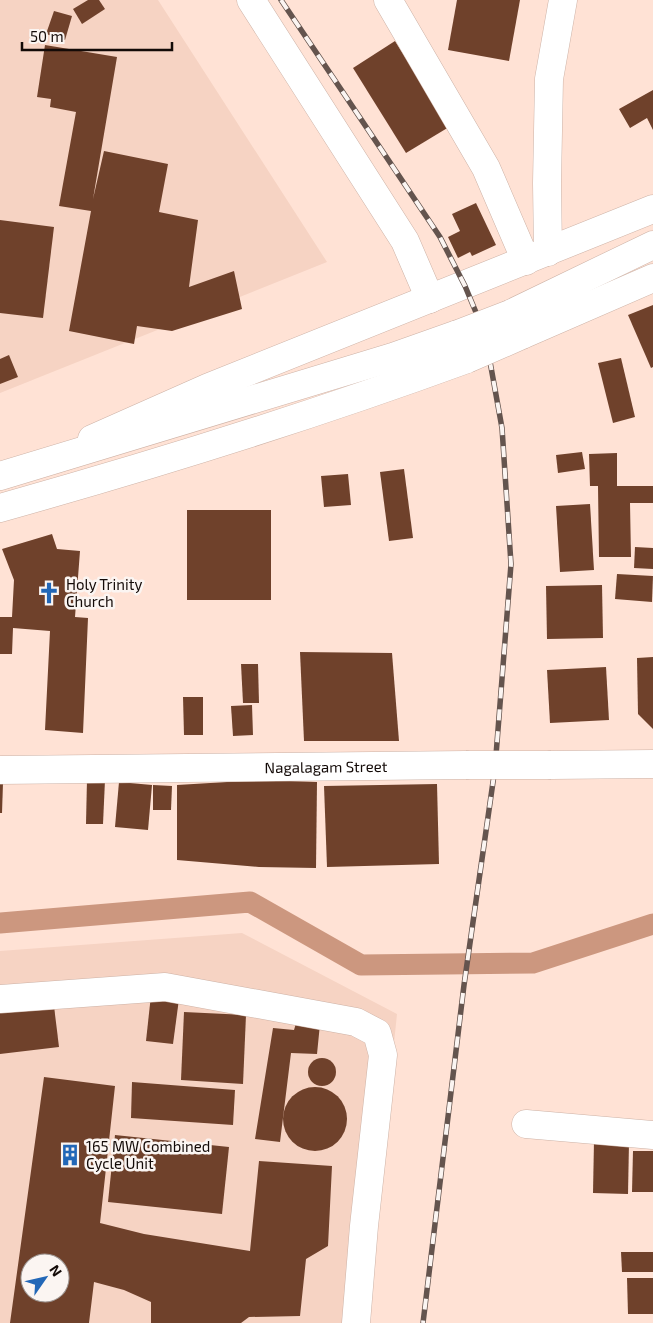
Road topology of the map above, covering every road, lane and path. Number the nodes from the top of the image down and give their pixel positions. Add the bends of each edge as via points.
1 (251, 0) edge
2 (388, 0) edge
3 (563, 0) edge
4 (653, 209) edge
5 (653, 245) edge
6 (537, 256) junction
7 (653, 278) edge
8 (430, 299) junction
9 (516, 324) junction
10 (34, 466) junction
11 (0, 476) edge
12 (0, 508) edge
13 (653, 764) edge
14 (0, 770) edge
15 (0, 999) edge
16 (526, 1124) dead end
17 (653, 1135) edge
18 (356, 1323) edge

1 - 8 main road via 406,241
2 - 6 main road
3 - 6 main road via 549,79 547,183
4 - 6 main road
5 - 9 main road
6 - 8 main road
7 - 9 main road
8 - 10 main road via 207,388
9 - 10 main road, bridge via 458,334 393,357
9 - 12 main road, bridge via 467,359 398,384
10 - 11 main road
13 - 14 main road, Nagalagam Street, bridge
15 - 18 main road via 165,987 356,1022 377,1033 383,1055
16 - 17 main road

